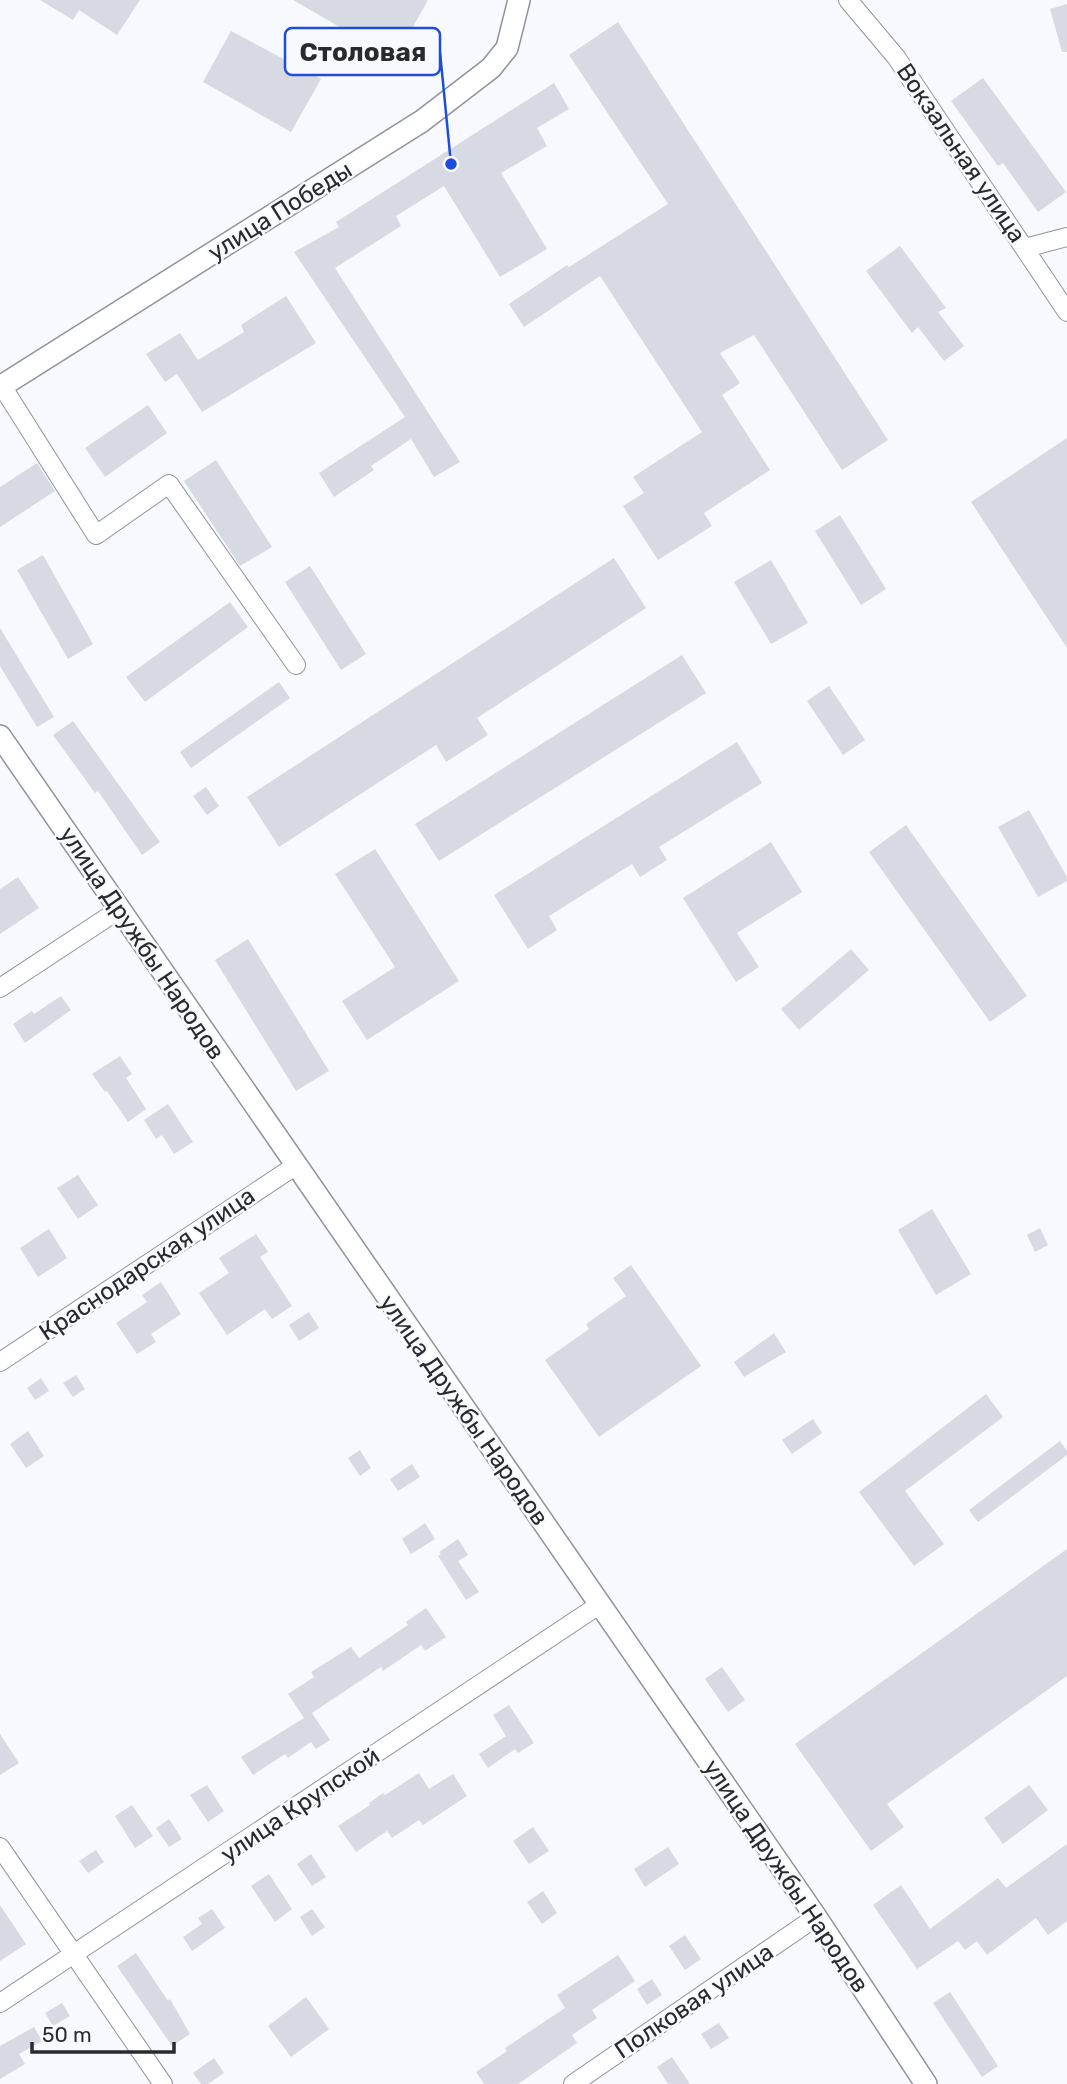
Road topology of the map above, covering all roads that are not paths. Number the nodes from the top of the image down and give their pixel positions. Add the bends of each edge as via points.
1 (519, 0) edge
2 (848, 0) edge
3 (1067, 237) edge
4 (1025, 248) junction
5 (1067, 312) edge
6 (1, 387) edge
7 (296, 665) dead end
8 (0, 737) edge
9 (120, 909) junction
10 (0, 988) edge
11 (295, 1166) junction
12 (0, 1362) edge
13 (599, 1605) junction
14 (0, 1847) edge
15 (816, 1917) junction
16 (73, 1955) junction
17 (0, 2003) edge
18 (163, 2084) edge
19 (573, 2084) edge
20 (926, 2084) edge

1 - 6 street, улица Победы via 507,48 491,68 422,121
2 - 4 street, Вокзальная улица via 896,57
3 - 4 street
4 - 5 street, Вокзальная улица
6 - 7 street via 96,535 169,484
8 - 9 street, улица Дружбы Народов
9 - 10 street
9 - 11 street, улица Дружбы Народов
11 - 12 street, Краснодарская улица
11 - 13 street, улица Дружбы Народов
13 - 15 street, улица Дружбы Народов
13 - 16 street, улица Крупской
14 - 16 street
15 - 19 street, Полковая улица
15 - 20 street, улица Дружбы Народов
16 - 17 street, улица Крупской
16 - 18 street

